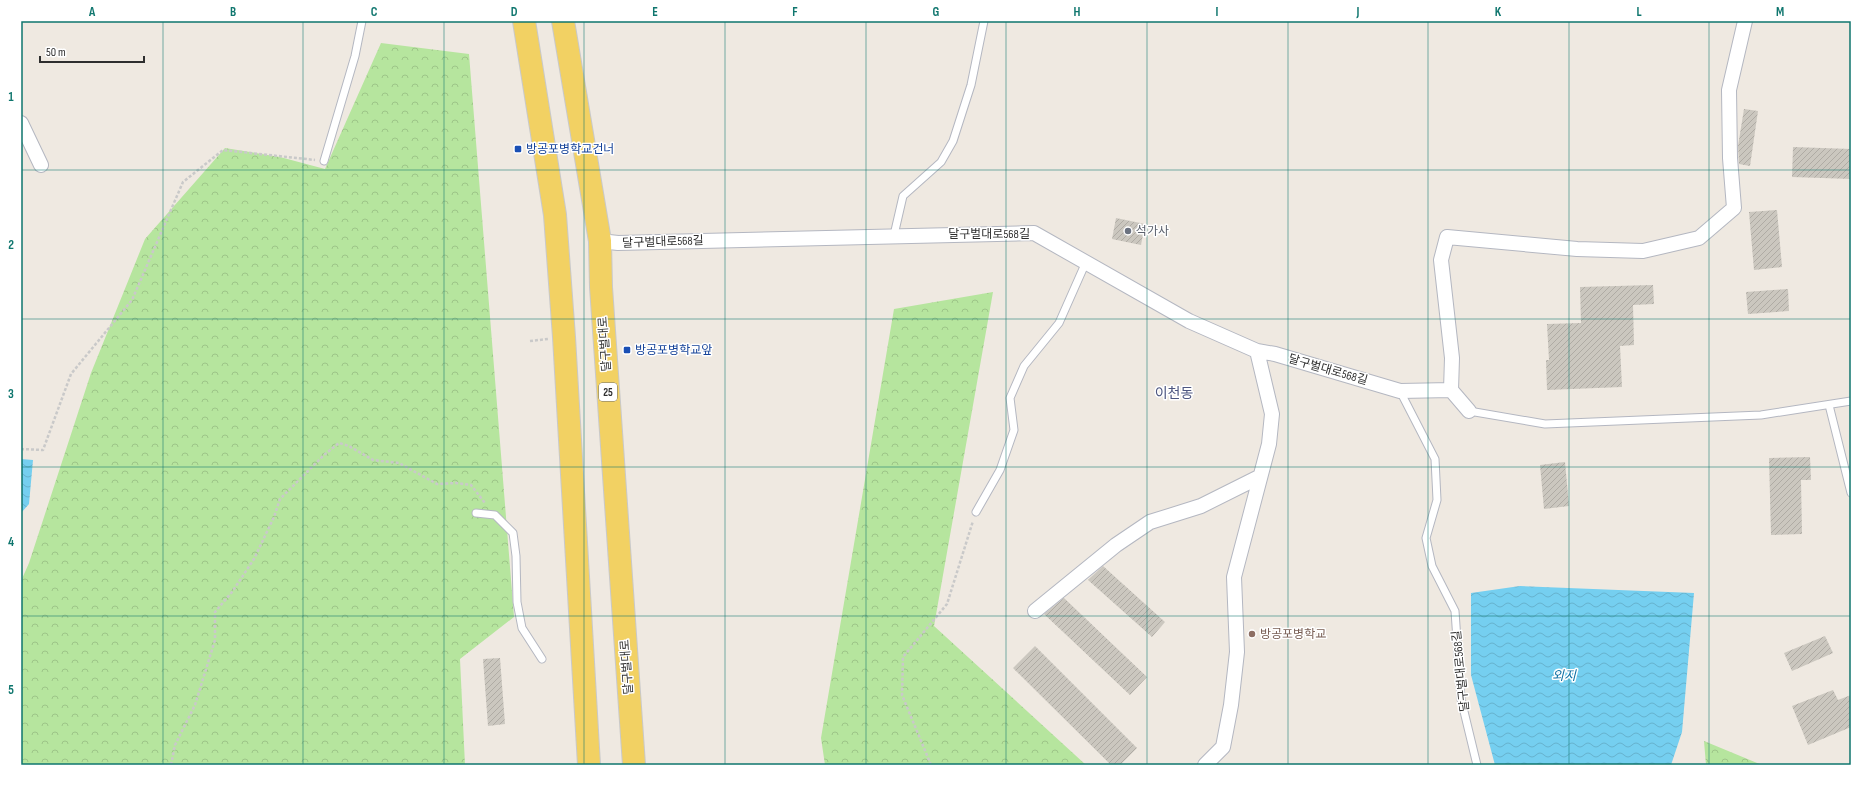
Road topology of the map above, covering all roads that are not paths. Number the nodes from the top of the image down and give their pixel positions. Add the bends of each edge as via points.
1 (362, 21) edge
2 (524, 21) edge
3 (563, 21) edge
4 (984, 21) edge
5 (1745, 21) edge
6 (21, 123) edge
7 (324, 161) road end
8 (41, 165) dead end
9 (894, 235) junction
10 (600, 241) junction
11 (1086, 262) junction
12 (1257, 351) junction
13 (1451, 390) junction
14 (1400, 391) junction
15 (1851, 402) edge
16 (1829, 405) junction
17 (1469, 411) joint
18 (1259, 477) junction
19 (1851, 493) edge
20 (976, 512) road end
21 (476, 513) dead end
22 (1035, 611) dead end
23 (542, 659) dead end
24 (589, 765) edge
25 (634, 765) edge
26 (1205, 765) edge
27 (1476, 765) edge

1 - 7 lane via 355,56
2 - 24 main road via 555,215
3 - 10 main road, 달구벌대로 / 25
4 - 9 lane via 971,84 953,140 941,162 903,196
5 - 13 street via 1729,90 1734,208 1699,238 1643,251 1577,249 1447,237 1441,260 1452,358
6 - 8 street
9 - 10 street, 달구벌대로568길 via 618,243
9 - 11 street, 달구벌대로568길 via 1034,233
10 - 25 main road, 달구벌대로 / 25
11 - 12 street, 달구벌대로568길 via 1189,321
11 - 20 lane via 1058,323 1024,366 1010,398 1014,430 1000,470
12 - 14 street, 달구벌대로568길
12 - 18 street via 1272,414 1269,444
13 - 14 street
13 - 17 street
14 - 27 lane, 달구벌대로568길 via 1435,459 1437,500 1426,538 1432,566 1455,611 1461,699
15 - 16 lane
16 - 17 lane via 1761,415 1545,424
16 - 19 lane
18 - 22 street via 1201,506 1150,522 1116,545
18 - 26 street via 1234,577 1237,652 1231,705 1223,747
21 - 23 lane via 495,515 513,533 517,602 522,628

